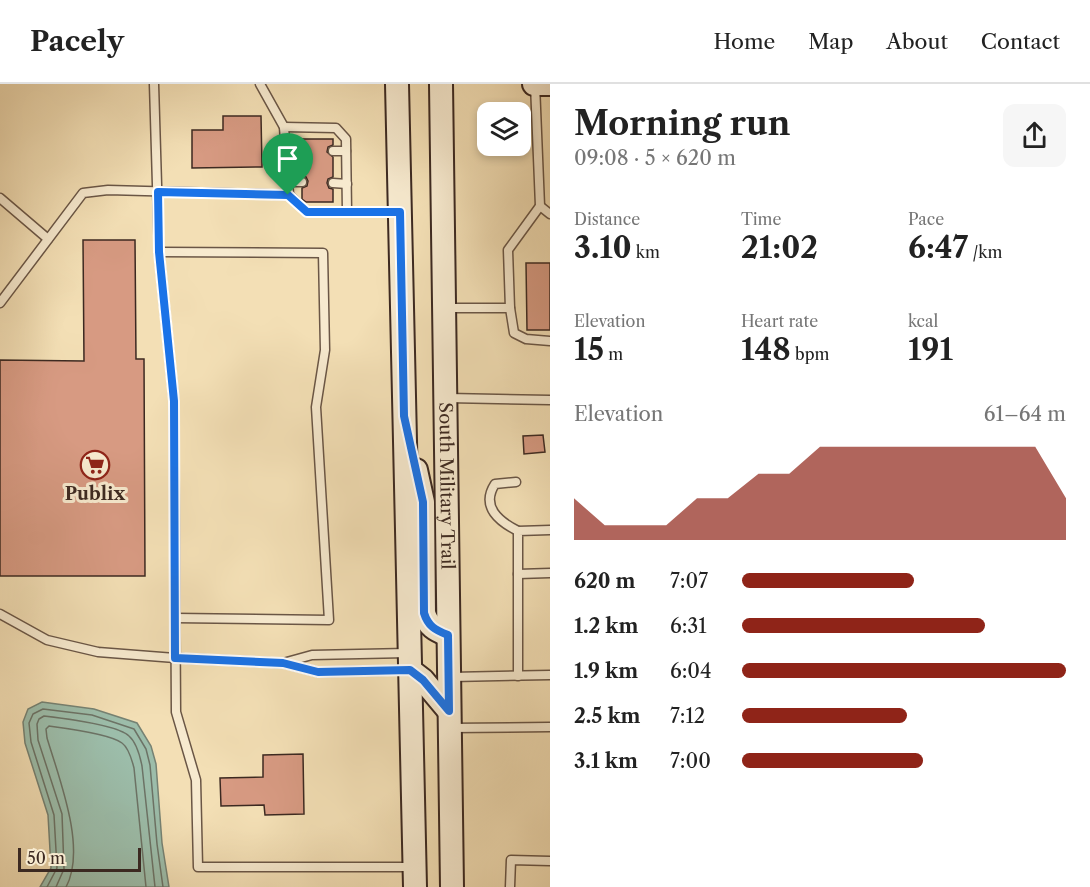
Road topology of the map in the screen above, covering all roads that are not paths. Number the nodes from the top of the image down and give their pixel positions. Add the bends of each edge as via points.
1 (154, 84) edge
2 (260, 84) edge
3 (397, 84) edge
4 (441, 84) edge
5 (535, 84) edge
6 (550, 84) edge
7 (284, 127) junction
8 (285, 150) junction
9 (302, 151) dead end
10 (346, 151) junction
11 (333, 152) dead end
12 (288, 182) junction
13 (302, 182) dead end
14 (333, 183) dead end
15 (347, 184) junction
16 (158, 192) junction
17 (288, 195) junction
18 (0, 198) edge
19 (540, 206) junction
20 (347, 212) junction
21 (400, 212) junction
22 (550, 214) edge
23 (48, 239) junction
24 (159, 252) junction
25 (0, 303) edge
26 (443, 308) junction
27 (510, 308) junction
28 (550, 340) edge
29 (444, 398) junction
30 (550, 400) edge
31 (404, 416) junction
32 (516, 482) dead end
33 (550, 530) edge
34 (518, 531) junction
35 (550, 573) edge
36 (518, 574) junction
37 (0, 615) edge
38 (175, 618) junction
39 (448, 635) junction
40 (175, 658) junction
41 (410, 661) junction
42 (283, 663) junction
43 (550, 675) edge
44 (518, 676) junction
45 (448, 677) junction
46 (449, 720) junction
47 (550, 727) edge
48 (550, 861) edge
49 (414, 877) edge
50 (452, 887) edge
51 (510, 887) edge

1 - 16 lane
2 - 7 lane
3 - 21 main road
4 - 26 main road, South Military Trail
5 - 6 main road
5 - 19 lane
7 - 8 lane
7 - 10 lane via 336,128 346,139
8 - 9 lane
8 - 12 lane
10 - 11 lane
10 - 15 lane
12 - 13 lane
12 - 17 lane
14 - 15 lane
15 - 20 lane
16 - 17 lane
16 - 23 lane via 83,193
16 - 24 lane
17 - 20 lane via 307,212
18 - 23 lane
19 - 22 lane
19 - 27 lane via 508,250
20 - 21 lane
21 - 31 main road
23 - 25 lane
24 - 38 lane via 174,401
24 - 38 lane via 323,253 324,350 316,407 328,620
26 - 27 lane
26 - 29 main road, South Military Trail
27 - 28 lane via 514,333 526,339
29 - 30 lane
29 - 39 main road, South Military Trail
31 - 39 main road via 423,502 424,613 435,630
31 - 41 main road
32 - 34 lane via 495,484 490,500 496,517
33 - 34 lane
34 - 36 lane
35 - 36 lane
36 - 44 lane
37 - 40 lane via 47,640 98,652
38 - 40 lane
39 - 45 main road, South Military Trail
40 - 42 lane
40 - 49 lane via 176,712 196,780 198,867
41 - 42 lane via 312,655
41 - 42 lane via 318,672
41 - 46 main road
41 - 49 main road
43 - 44 lane
44 - 45 lane
45 - 46 main road, South Military Trail
46 - 47 lane
46 - 50 main road, South Military Trail
48 - 51 lane via 511,860

